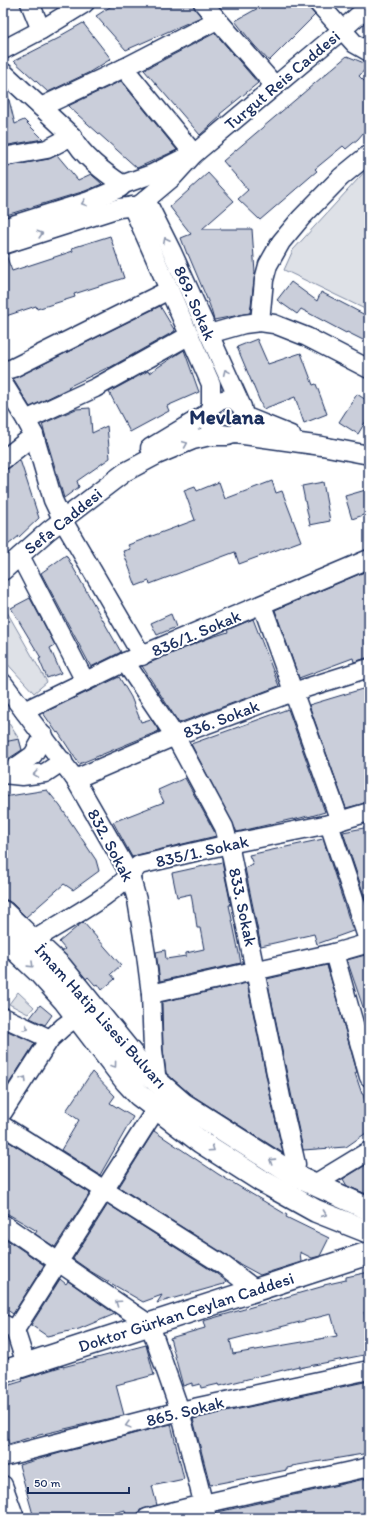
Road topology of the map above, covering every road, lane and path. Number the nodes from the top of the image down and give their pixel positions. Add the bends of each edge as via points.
1 (30, 3) edge
2 (85, 3) edge
3 (204, 3) edge
4 (318, 3) edge
5 (369, 6) edge
6 (217, 20) junction
7 (343, 29) junction
8 (41, 30) junction
9 (3, 50) edge
10 (369, 52) edge
11 (124, 68) junction
12 (3, 72) edge
13 (274, 86) junction
14 (41, 107) junction
15 (72, 136) junction
16 (194, 154) junction
17 (369, 154) edge
18 (3, 157) edge
19 (128, 183) junction
20 (139, 202) junction
21 (3, 228) edge
22 (3, 245) edge
23 (169, 290) junction
24 (260, 322) junction
25 (209, 334) junction
26 (190, 335) junction
27 (369, 369) edge
28 (3, 371) edge
29 (3, 383) edge
30 (210, 410) junction
31 (243, 412) junction
32 (30, 427) junction
33 (232, 435) junction
34 (322, 446) junction
35 (369, 455) edge
36 (3, 460) edge
37 (125, 472) junction
38 (62, 519) junction
39 (20, 556) junction
40 (369, 559) edge
41 (3, 571) edge
42 (262, 605) junction
43 (142, 656) junction
44 (125, 662) junction
45 (369, 668) edge
46 (85, 681) junction
47 (3, 683) edge
48 (294, 692) junction
49 (24, 710) junction
50 (44, 736) junction
51 (175, 736) junction
52 (63, 761) junction
53 (4, 774) edge
54 (75, 779) junction
55 (369, 812) edge
56 (334, 822) junction
57 (229, 844) junction
58 (130, 875) junction
59 (3, 912) edge
60 (3, 938) edge
61 (34, 940) junction
62 (369, 943) edge
63 (334, 953) junction
64 (256, 970) junction
65 (151, 994) junction
66 (78, 1016) junction
67 (3, 1017) edge
68 (50, 1039) junction
69 (369, 1076) edge
70 (157, 1082) junction
71 (156, 1109) junction
72 (3, 1112) edge
73 (3, 1126) edge
74 (369, 1151) edge
75 (294, 1175) junction
76 (313, 1185) junction
77 (104, 1191) junction
78 (369, 1209) edge
79 (3, 1224) edge
80 (364, 1230) edge
81 (369, 1253) edge
82 (59, 1262) junction
83 (342, 1262) junction
84 (256, 1290) junction
85 (150, 1325) junction
86 (9, 1327) edge
87 (26, 1364) junction
88 (369, 1370) edge
89 (3, 1372) edge
90 (180, 1411) junction
91 (3, 1457) edge
92 (369, 1467) edge
93 (3, 1485) edge
94 (205, 1511) edge
95 (15, 1518) edge
96 (147, 1518) edge

1 - 8 street
2 - 8 street
3 - 6 street
4 - 7 street
5 - 7 street, Turgut Reis Caddesi
6 - 11 street
6 - 13 street
7 - 10 street via 355,44
7 - 13 street, Turgut Reis Caddesi
8 - 9 street
11 - 14 street
11 - 16 street
12 - 14 street, 869. Sokak
13 - 16 street, Turgut Reis Caddesi
14 - 15 street, 869. Sokak
15 - 18 street via 46,149
15 - 19 street, 869. Sokak via 83,139
16 - 19 street, Turgut Reis Caddesi
16 - 20 street, Turgut Reis Caddesi via 173,177
17 - 24 street via 341,177 281,242 268,265 264,280
19 - 20 street, 869. Sokak via 145,183
19 - 20 street, 869. Sokak via 120,194 123,202
19 -> 21 street, Turgut Reis Caddesi via 105,195
22 -> 20 street
20 - 23 street, 869. Sokak
25 -> 20 street, 869. Sokak via 172,252
23 - 26 street, 869. Sokak
23 - 28 street
24 - 25 street
24 - 27 street via 274,324 307,337
31 -> 25 street, 869. Sokak
26 - 30 street, 869. Sokak via 211,384
26 - 32 street
29 - 32 street
30 - 31 street, Sefa Caddesi via 218,401 234,399
30 - 33 street via 208,417 212,429 215,432
30 - 37 street, Sefa Caddesi via 146,451
31 - 33 street via 245,423
31 - 34 street, Sefa Caddesi
32 - 36 street
32 - 38 street via 53,500
33 - 34 street, Sefa Caddesi
37 -> 33 street, Sefa Caddesi via 193,440
34 - 35 street, Sefa Caddesi
37 - 38 street, Sefa Caddesi
38 - 39 street, Sefa Caddesi
38 - 43 street
39 - 41 street, Sefa Caddesi
39 - 46 street
40 - 42 street, 836/1. Sokak
42 - 43 street, 836/1. Sokak
42 - 48 street
43 - 44 street, 836/1. Sokak
44 - 46 street, 836/1. Sokak
44 - 51 street, 833. Sokak
45 - 48 street, 836. Sokak
46 - 49 street, 836/1. Sokak
47 - 49 street, 832. Sokak
48 - 51 street, 836. Sokak
48 - 56 street
49 - 50 street, 832. Sokak
50 - 52 street, 832. Sokak
50 - 53 street via 33,755
51 - 54 street, 836. Sokak
51 - 57 street, 833. Sokak via 224,827
52 -> 53 street via 45,773 22,776
52 - 54 street, 832. Sokak
54 - 58 street, 832. Sokak
55 - 56 street, 835/1. Sokak
56 - 57 street, 835/1. Sokak
56 - 62 street
57 - 58 street, 835/1. Sokak via 139,865
57 - 64 street, 833. Sokak
58 - 61 street, 835/1. Sokak via 116,888
58 - 65 street, 832. Sokak via 138,900
59 - 61 main road, İmam Hatip Lisesi Bulvarı
60 -> 66 main road, İmam Hatip Lisesi Bulvarı via 39,972
61 - 70 main road, İmam Hatip Lisesi Bulvarı
62 - 63 street
63 - 64 street
63 - 69 street
64 - 65 street
64 - 75 street, 833. Sokak via 296,1164
65 - 70 street, 832. Sokak
66 - 68 street
66 -> 71 main road, İmam Hatip Lisesi Bulvarı via 126,1081
67 -> 68 street
72 -> 68 street
75 -> 70 main road, İmam Hatip Lisesi Bulvarı via 189,1108
71 - 77 street
71 -> 80 main road, İmam Hatip Lisesi Bulvarı via 201,1142 262,1181 316,1211
73 - 77 street
74 - 76 street
75 - 76 main road, İmam Hatip Lisesi Bulvarı
76 - 78 main road, İmam Hatip Lisesi Bulvarı
77 - 82 street
77 - 84 street via 223,1265
79 - 82 street
80 - 83 main road
81 - 83 main road, Doktor Gürkan Ceylan Caddesi
85 -> 82 street
82 - 86 street
83 - 84 main road, Doktor Gürkan Ceylan Caddesi
84 - 85 main road, Doktor Gürkan Ceylan Caddesi
85 - 87 main road, Doktor Gürkan Ceylan Caddesi
85 - 90 street
86 - 87 street
87 - 89 main road, Doktor Gürkan Ceylan Caddesi
88 - 90 street, 865. Sokak
90 -> 91 street, 865. Sokak
90 - 94 street
92 - 94 street
93 - 95 street
94 - 96 street

